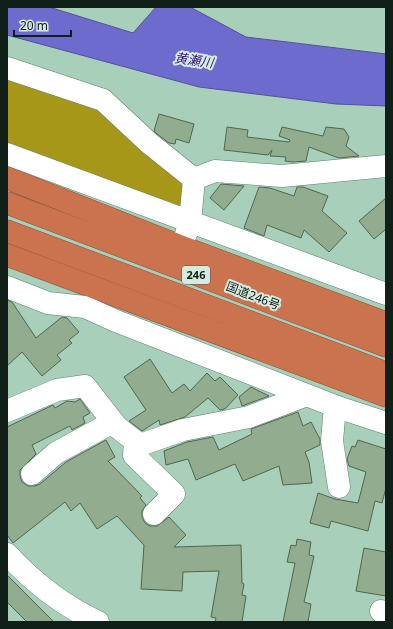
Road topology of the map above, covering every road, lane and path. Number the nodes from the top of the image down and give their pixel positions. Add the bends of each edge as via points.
1 (7, 68) edge
2 (7, 154) edge
3 (386, 166) edge
4 (7, 178) edge
5 (194, 179) junction
6 (7, 204) edge
7 (190, 222) junction
8 (7, 231) edge
9 (182, 247) junction
10 (7, 255) edge
11 (7, 287) edge
12 (386, 294) edge
13 (386, 323) edge
14 (386, 346) edge
15 (386, 373) edge
16 (307, 394) junction
17 (386, 396) edge
18 (335, 406) junction
19 (7, 411) edge
20 (113, 422) junction
21 (386, 424) edge
22 (135, 441) junction
23 (32, 474) dead end
24 (339, 487) dead end
25 (154, 514) dead end
26 (7, 554) edge
27 (98, 622) edge

1 - 5 street via 103,100
2 - 7 street
3 - 5 street via 282,176 215,171
4 - 9 highway
5 - 7 street
6 - 14 highway, 国道246号 / 246
7 - 9 street
7 - 12 street
8 - 15 highway, 246
9 - 13 highway
10 - 17 highway
11 - 16 street via 48,303 85,307
16 - 18 street
16 - 22 street via 249,417 183,430 140,445
18 - 21 street
18 - 24 street via 332,441
19 - 20 street via 57,390 85,386
20 - 22 street
20 - 23 street via 56,453
22 - 25 street via 134,455 174,494
26 - 27 street via 51,593

